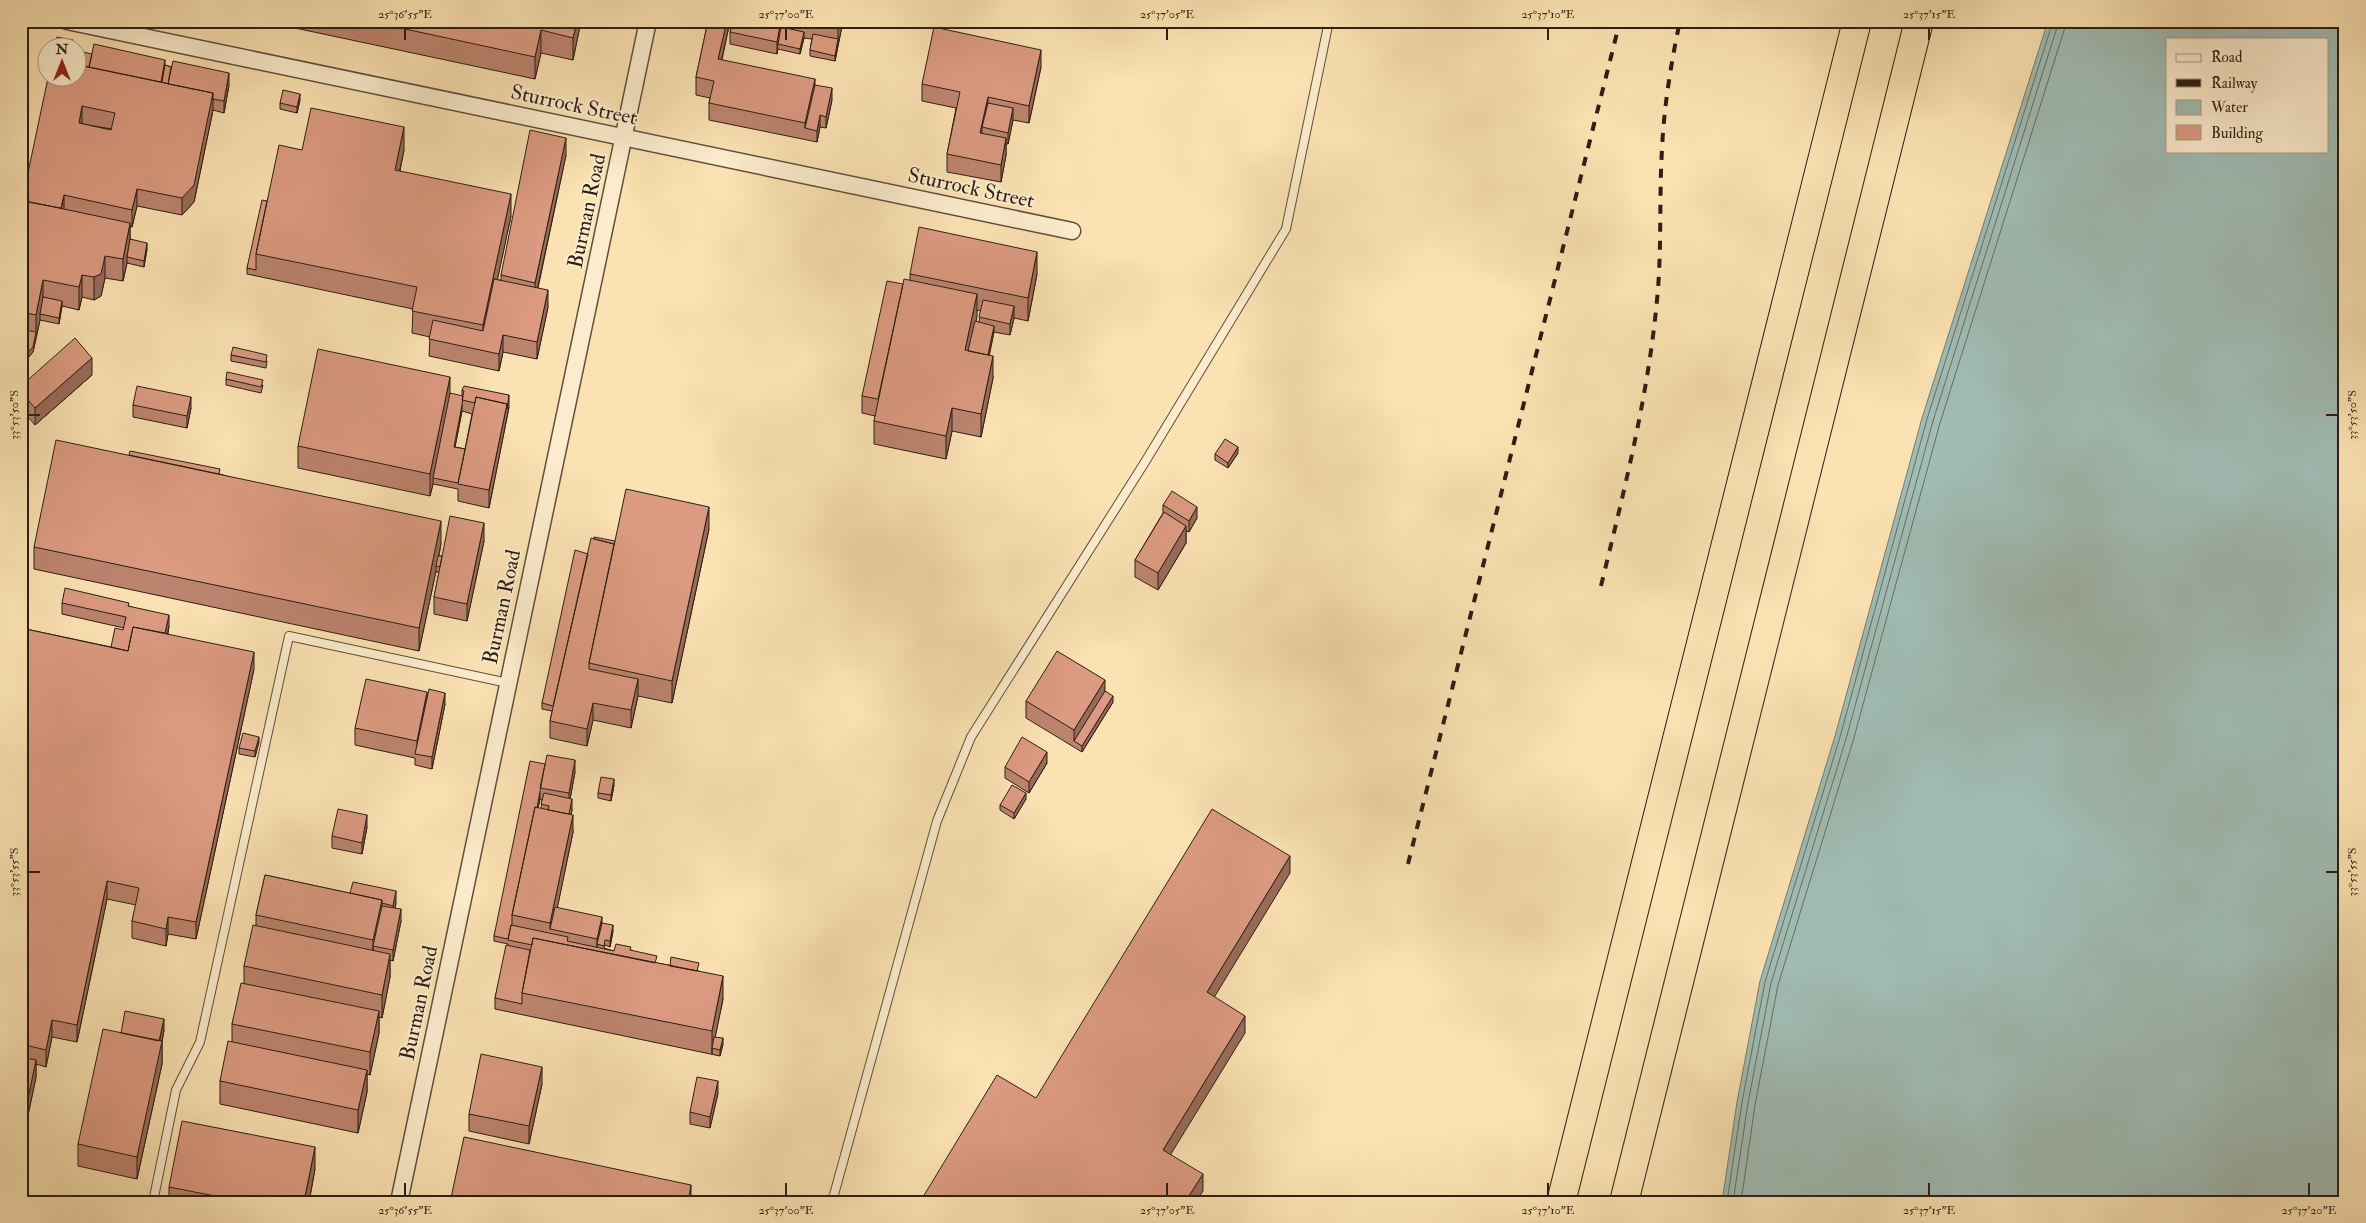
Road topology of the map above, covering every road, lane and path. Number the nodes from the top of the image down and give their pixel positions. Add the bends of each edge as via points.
1 (67, 21) edge
2 (648, 21) edge
3 (1329, 21) edge
4 (1857, 21) edge
5 (1919, 21) edge
6 (624, 137) junction
7 (1072, 231) dead end
8 (508, 683) junction
9 (153, 1202) edge
10 (399, 1202) edge
11 (832, 1202) edge
12 (1561, 1202) edge
13 (1624, 1202) edge

1 - 6 street, Sturrock Street
2 - 6 street, Burman Road
3 - 11 lane via 1286,229 1145,462 971,736 937,821
4 - 12 highway
5 - 13 highway
6 - 7 street, Sturrock Street
6 - 8 street, Burman Road
8 - 9 lane via 289,636 200,1042 176,1090
8 - 10 street, Burman Road

